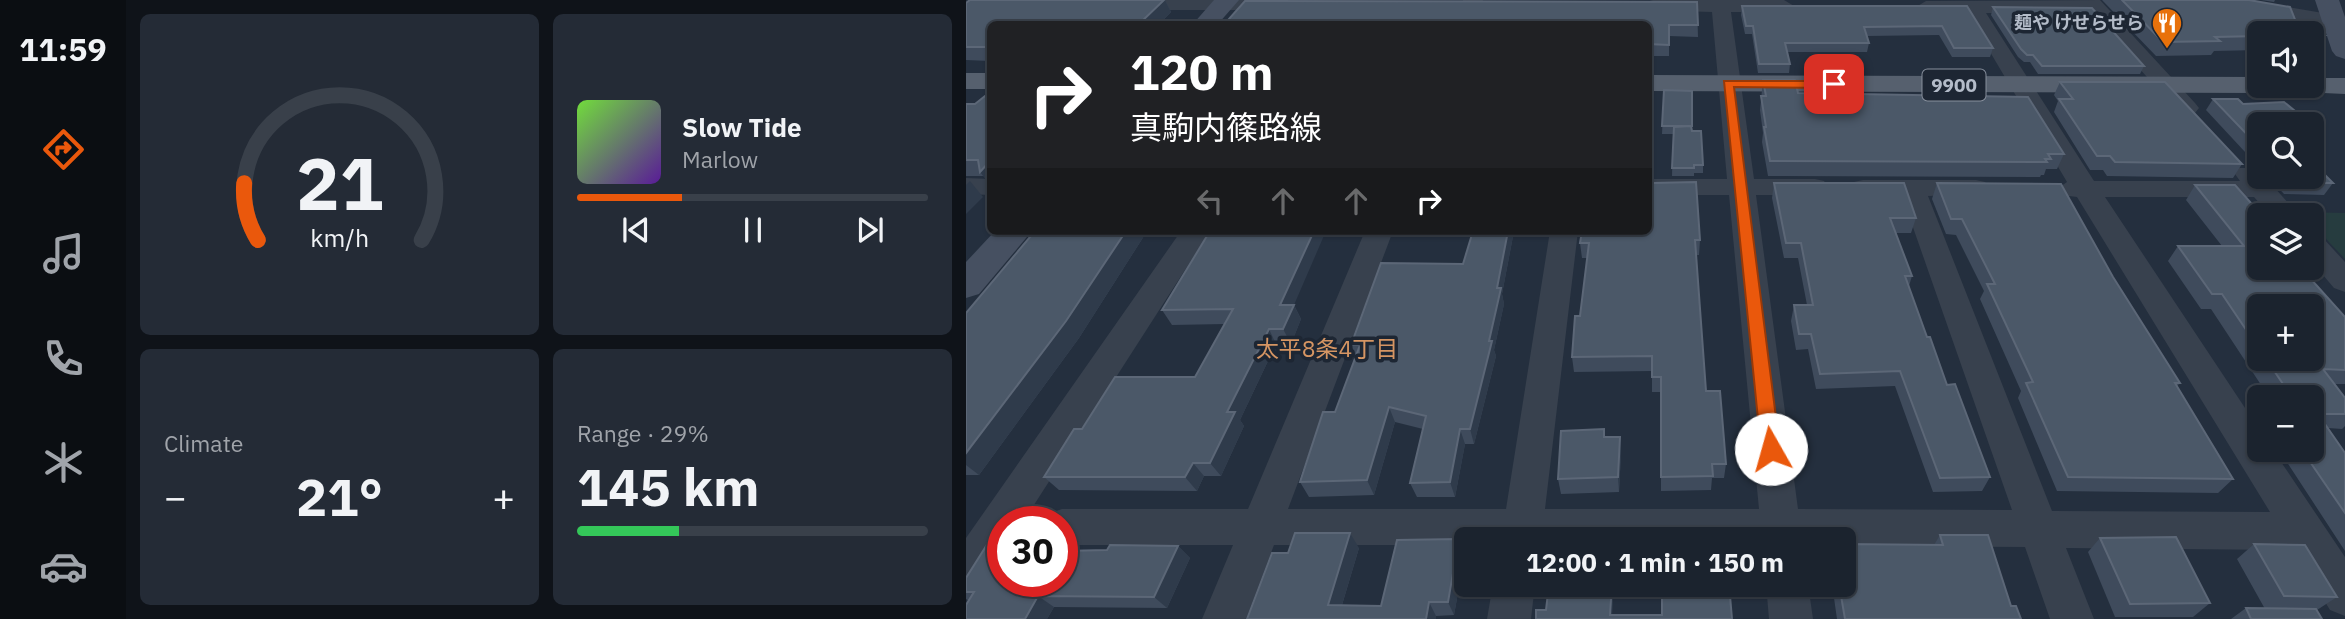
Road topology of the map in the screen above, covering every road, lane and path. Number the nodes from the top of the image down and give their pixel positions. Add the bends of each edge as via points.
1 (2211, 0) edge
2 (1225, 2) edge
3 (1472, 2) edge
4 (1720, 3) edge
5 (1971, 3) edge
6 (1110, 4) edge
7 (1302, 4) edge
8 (2092, 4) edge
9 (1445, 5) edge
10 (1499, 5) edge
11 (1637, 6) edge
12 (1801, 6) edge
13 (1908, 6) edge
14 (2331, 10) edge
15 (1208, 21) edge
16 (1465, 21) edge
17 (2345, 51) edge
18 (966, 81) edge
19 (987, 81) edge
20 (1652, 83) edge
21 (1728, 84) junction
22 (2019, 85) junction
23 (2166, 85) junction
24 (2247, 85) edge
25 (2324, 86) edge
26 (2345, 86) edge
27 (2201, 123) edge
28 (2236, 161) edge
29 (2247, 173) edge
30 (966, 186) edge
31 (987, 187) edge
32 (1652, 187) edge
33 (1740, 187) junction
34 (1912, 188) junction
35 (2006, 188) edge
36 (2046, 189) edge
37 (2086, 189) junction
38 (2247, 189) edge
39 (2262, 189) edge
40 (2274, 203) edge
41 (1011, 235) edge
42 (1193, 235) edge
43 (1377, 235) edge
44 (1563, 235) edge
45 (2324, 257) edge
46 (2345, 281) edge
47 (966, 285) edge
48 (1004, 506) edge
49 (1078, 527) edge
50 (1261, 527) junction
51 (1523, 527) edge
52 (1780, 527) edge
53 (2037, 530) junction
54 (987, 531) edge
55 (1454, 531) edge
56 (2305, 531) junction
57 (1856, 532) edge
58 (966, 573) edge
59 (2345, 595) edge
60 (1512, 597) edge
61 (1788, 597) edge
62 (1223, 619) edge
63 (1509, 619) edge
64 (1791, 619) edge
65 (2072, 619) edge

1 - 14 street
2 - 6 street
2 - 7 street
2 - 15 street
3 - 9 street
3 - 10 street
3 - 16 street
4 - 11 street
4 - 12 street
4 - 21 street
5 - 8 street
5 - 13 street
5 - 22 street
8 - 23 street
14 - 17 street
18 - 19 main road
20 - 21 main road, 9900
21 - 22 main road, 9900
21 - 33 street
22 - 23 main road, 9900
22 - 37 street
23 - 24 main road, 9900
23 - 27 street
25 - 26 main road
28 - 29 street
30 - 31 street
32 - 33 street
33 - 34 street
33 - 52 street
34 - 35 street
34 - 53 street
36 - 37 street
37 - 38 street
37 - 56 street
39 - 40 street
41 - 47 street
42 - 48 street
43 - 50 street
44 - 51 street
45 - 46 street
49 - 50 street
50 - 55 street
50 - 62 street
53 - 56 street
53 - 57 street
53 - 65 street
54 - 58 street
56 - 59 street
60 - 63 street
61 - 64 street

